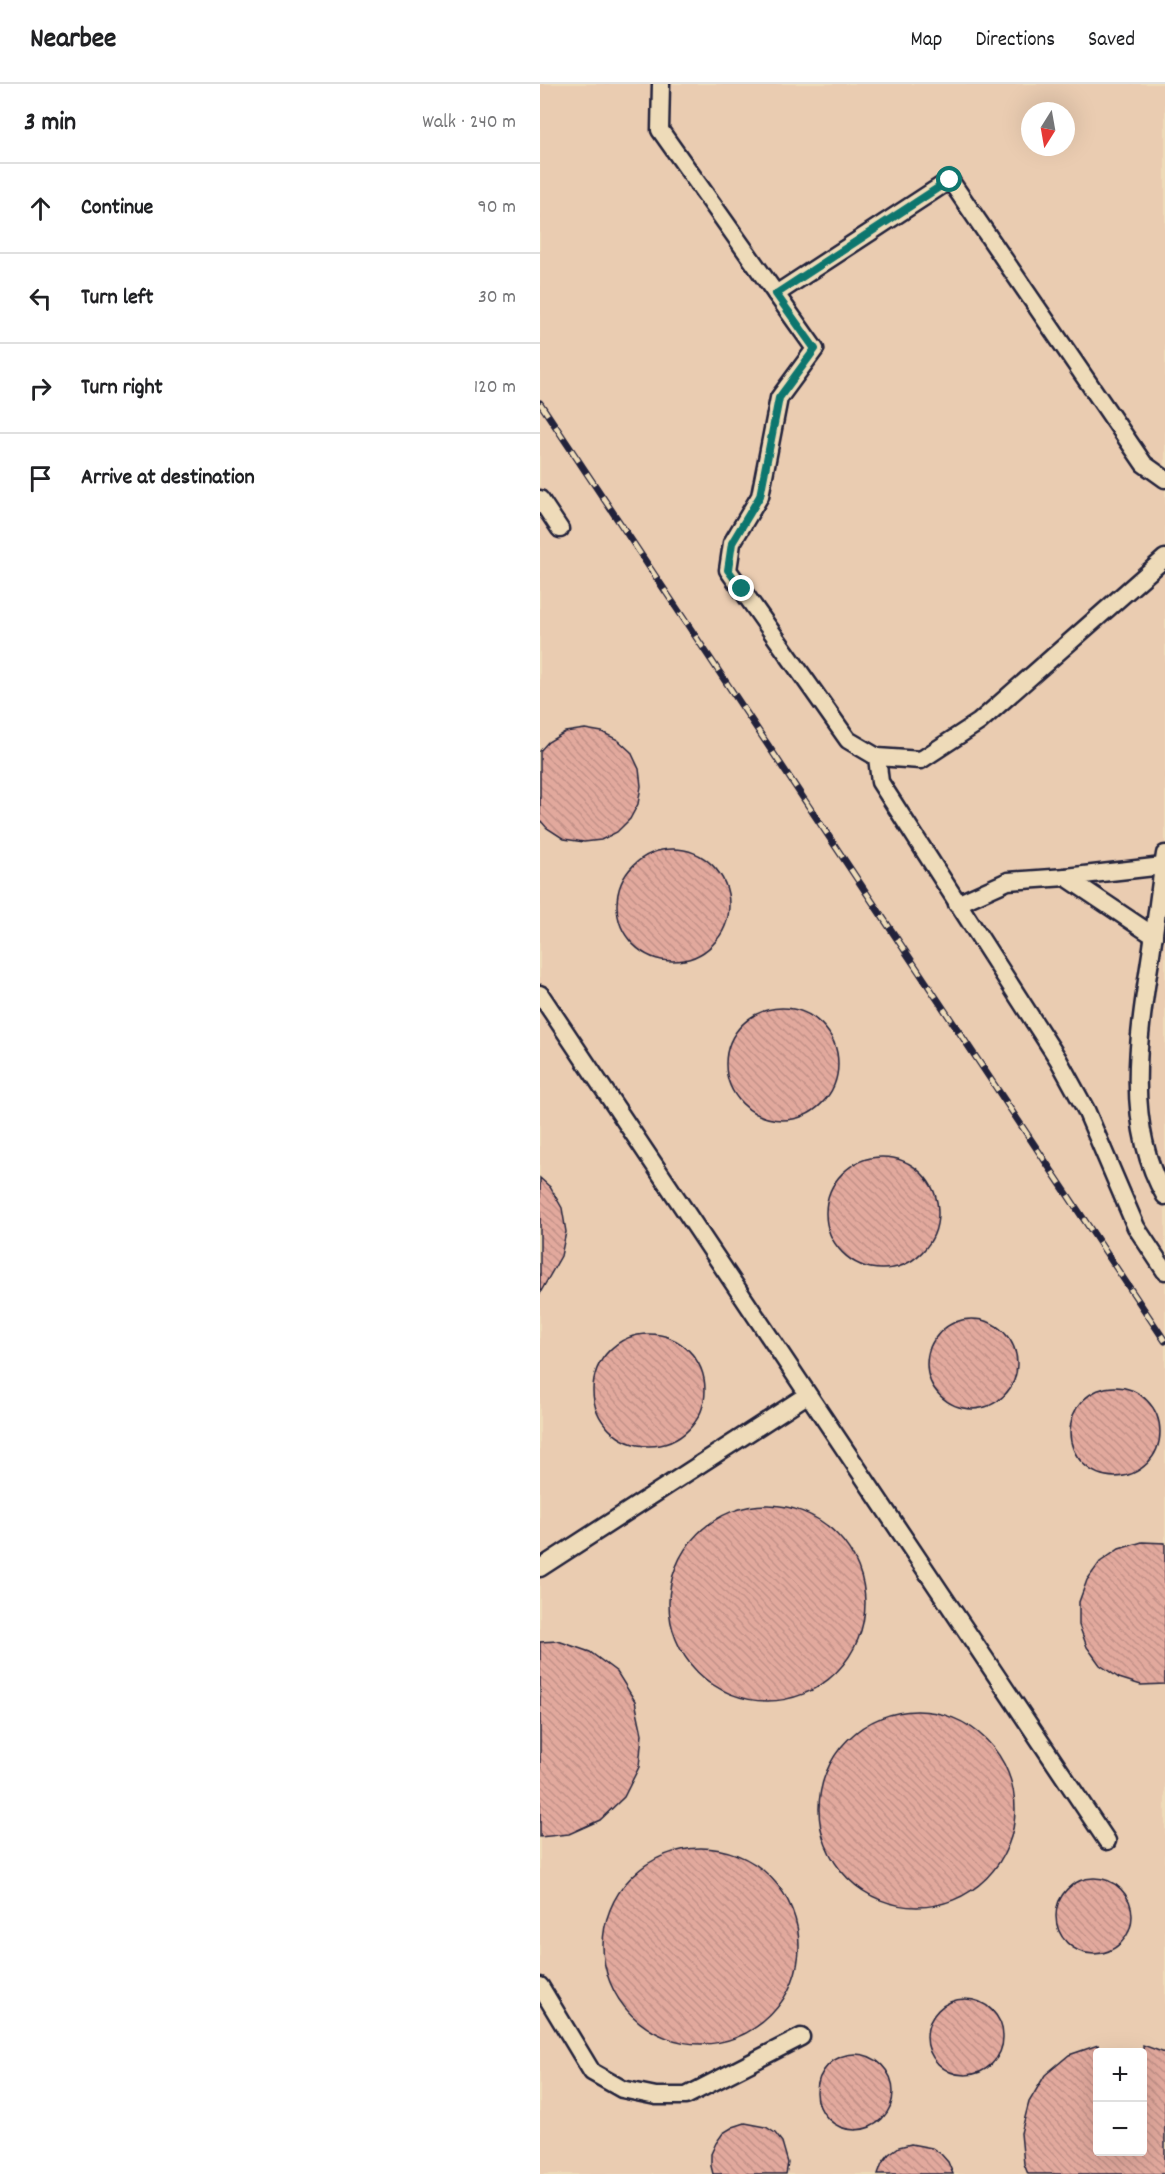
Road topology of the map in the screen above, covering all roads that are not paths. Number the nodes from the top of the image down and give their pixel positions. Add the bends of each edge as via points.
1 (661, 84) edge
2 (776, 294) junction
3 (1165, 479) edge
4 (540, 499) edge
5 (560, 529) dead end
6 (1165, 558) edge
7 (877, 756) junction
8 (1164, 860) edge
9 (1066, 877) junction
10 (957, 904) junction
11 (1154, 936) junction
12 (540, 994) edge
13 (1165, 1196) edge
14 (1165, 1272) edge
15 (807, 1395) junction
16 (540, 1568) edge
17 (1107, 1841) dead end
18 (540, 1986) edge
19 (801, 2037) dead end

1 - 2 lane via 660,130
2 - 3 lane via 950,180 1144,464
2 - 7 lane via 815,349 779,398 760,496 732,543 728,570 848,740
4 - 5 lane
6 - 7 lane via 979,722 921,760
7 - 10 lane via 880,782
8 - 9 lane
8 - 11 lane
9 - 10 lane via 1008,881
9 - 11 lane
10 - 14 lane via 1058,1059 1086,1110 1136,1227
11 - 13 lane via 1141,1016 1139,1103 1149,1165
12 - 15 lane
15 - 16 lane
15 - 17 lane
18 - 19 lane via 592,2072 622,2089 656,2096 686,2096

